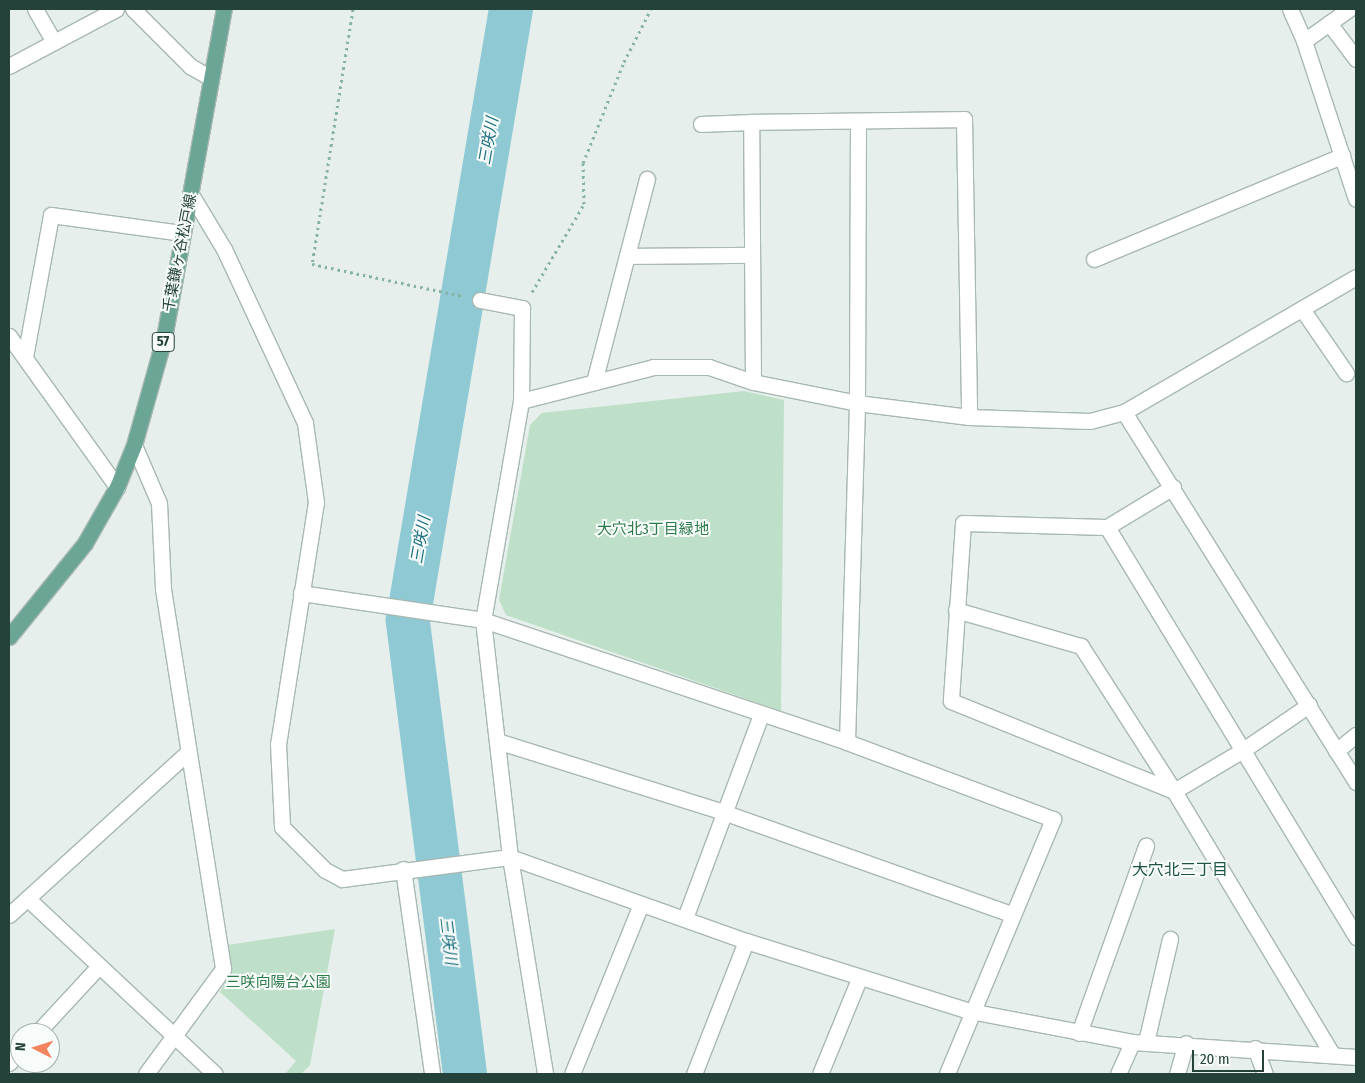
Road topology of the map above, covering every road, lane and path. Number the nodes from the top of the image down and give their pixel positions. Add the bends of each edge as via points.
1 (35, 9) edge
2 (116, 9) edge
3 (133, 9) edge
4 (224, 9) edge
5 (353, 9) edge
6 (651, 9) edge
7 (1290, 9) edge
8 (1349, 9) edge
9 (1329, 23) junction
10 (1304, 41) junction
11 (54, 42) junction
12 (1356, 59) edge
13 (9, 66) edge
14 (212, 78) junction
15 (858, 121) junction
16 (751, 122) junction
17 (701, 124) dead end
18 (1342, 156) junction
19 (646, 180) dead end
20 (192, 196) junction
21 (1356, 199) edge
22 (183, 233) junction
23 (752, 255) junction
24 (627, 256) junction
25 (1094, 259) dead end
26 (1356, 277) edge
27 (480, 300) joint
28 (522, 308) junction
29 (1302, 309) junction
30 (9, 336) edge
31 (24, 357) junction
32 (1346, 373) dead end
33 (594, 382) junction
34 (753, 382) junction
35 (521, 401) junction
36 (857, 404) junction
37 (1124, 412) junction
38 (969, 417) junction
39 (134, 445) junction
40 (117, 487) junction
41 (1173, 487) junction
42 (1106, 527) junction
43 (302, 592) junction
44 (956, 610) junction
45 (484, 620) junction
46 (9, 637) edge
47 (1308, 705) junction
48 (761, 716) junction
49 (1356, 736) edge
50 (497, 740) junction
51 (847, 742) junction
52 (1244, 750) junction
53 (1336, 751) junction
54 (187, 753) junction
55 (1356, 782) edge
56 (1174, 790) junction
57 (723, 812) junction
58 (1146, 846) dead end
59 (510, 857) junction
60 (403, 869) junction
61 (28, 899) junction
62 (641, 904) junction
63 (1011, 914) junction
64 (9, 915) edge
65 (685, 918) junction
66 (1356, 937) edge
67 (1170, 940) dead end
68 (746, 941) junction
69 (99, 966) junction
70 (859, 978) junction
71 (970, 1011) junction
72 (46, 1023) edge
73 (1079, 1033) junction
74 (176, 1037) junction
75 (1139, 1042) junction
76 (1186, 1043) junction
77 (1256, 1048) junction
78 (1332, 1054) junction
79 (1356, 1057) edge
80 (146, 1074) edge
81 (216, 1074) edge
82 (432, 1074) edge
83 (545, 1074) edge
84 (572, 1074) edge
85 (694, 1074) edge
86 (820, 1074) edge
87 (947, 1074) edge
88 (1118, 1074) edge
89 (1177, 1074) edge
90 (1265, 1074) edge

1 - 11 street
2 - 11 street
3 - 14 street via 190,66
4 - 14 main road, 千葉鎌ヶ谷松戸線 / 57
5 - 27 path via 312,264
6 - 28 path via 624,62 583,163 584,204
7 - 10 street
8 - 9 street
9 - 10 street
9 - 12 street
10 - 18 street
11 - 13 street
14 - 20 main road, 千葉鎌ヶ谷松戸線 / 57
15 - 16 street
15 - 36 street
15 - 38 street via 964,119
16 - 17 street
16 - 23 street
18 - 21 street
18 - 25 street
19 - 24 street
20 - 22 main road, 千葉鎌ヶ谷松戸線 / 57
20 - 43 street via 224,249 305,424 316,502
22 - 31 street via 51,215
22 - 39 main road, 千葉鎌ヶ谷松戸線 / 57 via 164,338
23 - 24 street
23 - 34 street
24 - 33 street
26 - 29 street
27 - 28 street
28 - 35 street
29 - 32 street
29 - 37 street
30 - 31 street
31 - 40 street
33 - 34 street via 653,367 709,367
33 - 35 street
34 - 36 street
35 - 45 street
36 - 38 street
36 - 51 street
37 - 38 street via 1090,421
37 - 41 street
39 - 40 main road, 千葉鎌ヶ谷松戸線 / 57
39 - 54 street via 159,503 163,589
40 - 46 main road, 千葉鎌ヶ谷松戸線 / 57 via 66,570
41 - 42 street
41 - 47 street
42 - 44 street via 963,522
42 - 52 street
43 - 45 street
43 - 60 street via 278,744 282,827 324,870 342,878
44 - 56 street via 1081,646
44 - 56 street via 951,702
45 - 48 street
45 - 50 street
47 - 52 street
47 - 53 street
48 - 51 street
48 - 57 street
49 - 53 street
50 - 57 street
50 - 59 street
51 - 63 street via 1053,819
52 - 56 street
52 - 66 street
53 - 55 street
54 - 61 street
54 - 74 street via 223,969
56 - 78 street
57 - 63 street
57 - 65 street
58 - 73 street
59 - 60 street
59 - 62 street
59 - 83 street
60 - 82 street
61 - 64 street
61 - 69 street
62 - 65 street
62 - 84 street
63 - 71 street
65 - 68 street
67 - 75 street
68 - 70 street
68 - 85 street
69 - 72 street
69 - 74 street
70 - 71 street
70 - 86 street
71 - 73 street
71 - 87 street
73 - 75 street
74 - 80 street
74 - 81 street
75 - 76 street
75 - 88 street
76 - 77 street
76 - 89 street
77 - 78 street
77 - 90 street
78 - 79 street

